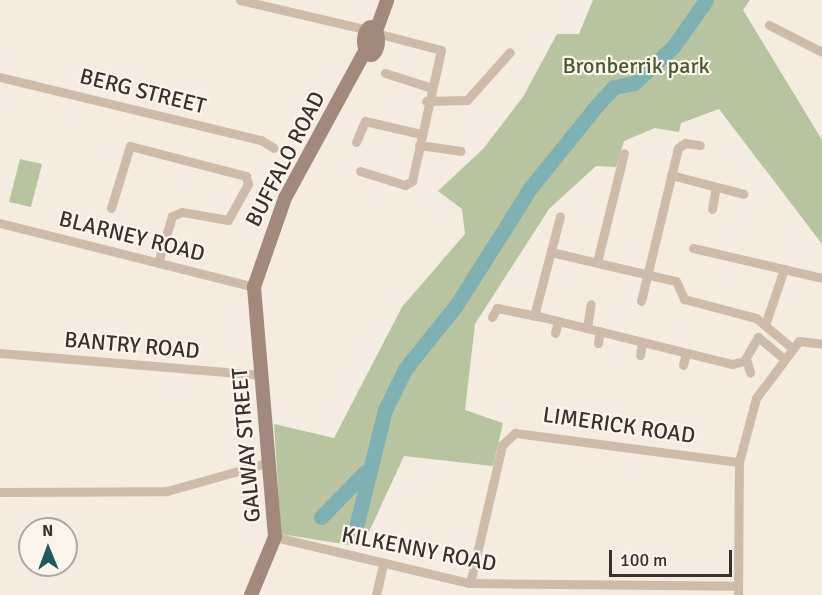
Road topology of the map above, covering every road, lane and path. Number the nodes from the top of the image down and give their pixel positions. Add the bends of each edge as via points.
1 (240, 0) edge
2 (379, 0) edge
3 (387, 0) edge
4 (769, 25) dead end
5 (370, 34) junction
6 (510, 52) dead end
7 (822, 52) edge
8 (385, 73) dead end
9 (0, 77) edge
10 (429, 87) junction
11 (426, 101) junction
12 (421, 134) junction
13 (356, 142) dead end
14 (419, 145) junction
15 (700, 145) dead end
16 (274, 147) dead end
17 (461, 151) dead end
18 (624, 153) dead end
19 (360, 171) dead end
20 (671, 176) junction
21 (716, 187) junction
22 (744, 194) dead end
23 (111, 208) dead end
24 (712, 209) dead end
25 (560, 216) dead end
26 (0, 223) edge
27 (693, 248) dead end
28 (551, 252) junction
29 (597, 261) junction
30 (158, 263) junction
31 (784, 269) junction
32 (648, 273) junction
33 (822, 278) edge
34 (254, 287) junction
35 (640, 301) dead end
36 (591, 304) dead end
37 (540, 314) junction
38 (492, 317) dead end
39 (558, 321) junction
40 (594, 328) junction
41 (760, 329) junction
42 (555, 333) dead end
43 (637, 338) junction
44 (818, 341) edge
45 (598, 344) dead end
46 (792, 348) junction
47 (0, 353) edge
48 (686, 353) junction
49 (640, 355) dead end
50 (746, 358) junction
51 (784, 359) junction
52 (728, 363) junction
53 (683, 365) dead end
54 (750, 372) dead end
55 (261, 375) junction
56 (726, 375) dead end
57 (270, 462) junction
58 (739, 462) junction
59 (0, 492) edge
60 (275, 537) junction
61 (382, 564) junction
62 (470, 583) junction
63 (738, 590) edge
64 (251, 595) edge
65 (376, 595) edge

1 - 5 street
2 - 5 street
3 - 5 street
4 - 7 street
5 - 10 street via 441,50
5 - 34 street, BUFFALO ROAD via 276,216
6 - 11 street via 467,100
8 - 10 street
9 - 16 street, BERG STREET via 261,140
10 - 11 street
11 - 12 street
12 - 13 street via 365,121
12 - 14 street
14 - 17 street
14 - 19 street via 409,184
15 - 20 street via 680,146
18 - 29 street
20 - 21 street
20 - 32 street
21 - 22 street
21 - 24 street
23 - 30 street via 130,146 246,176 248,184 228,220 182,212 172,216
25 - 28 street
26 - 30 street, BLARNEY ROAD
27 - 31 street
28 - 29 street
28 - 37 street
29 - 32 street
30 - 34 street, BLARNEY ROAD
31 - 33 street
31 - 41 street
32 - 35 street
32 - 41 street via 676,281 686,300
34 - 55 street, GALWAY STREET
36 - 40 street
37 - 38 street via 497,308
37 - 39 street
39 - 40 street
39 - 42 street
40 - 43 street
40 - 45 street
41 - 46 street
41 - 50 street
41 - 51 street via 766,342
43 - 48 street via 676,346
43 - 49 street
44 - 46 street via 801,340
46 - 51 street
47 - 55 street, BANTRY ROAD
48 - 52 street via 719,357
48 - 53 street
50 - 52 street
50 - 54 street
51 - 58 street via 756,398
52 - 56 street
55 - 57 street, GALWAY STREET
57 - 59 street via 167,491
57 - 60 street, GALWAY STREET
58 - 62 street, LIMERICK ROAD via 527,432 511,435 501,448
58 - 63 street
60 - 61 street, KILKENNY ROAD
60 - 64 street, GALWAY STREET
61 - 62 street, KILKENNY ROAD
61 - 65 street
62 - 63 street, KILKENNY ROAD

